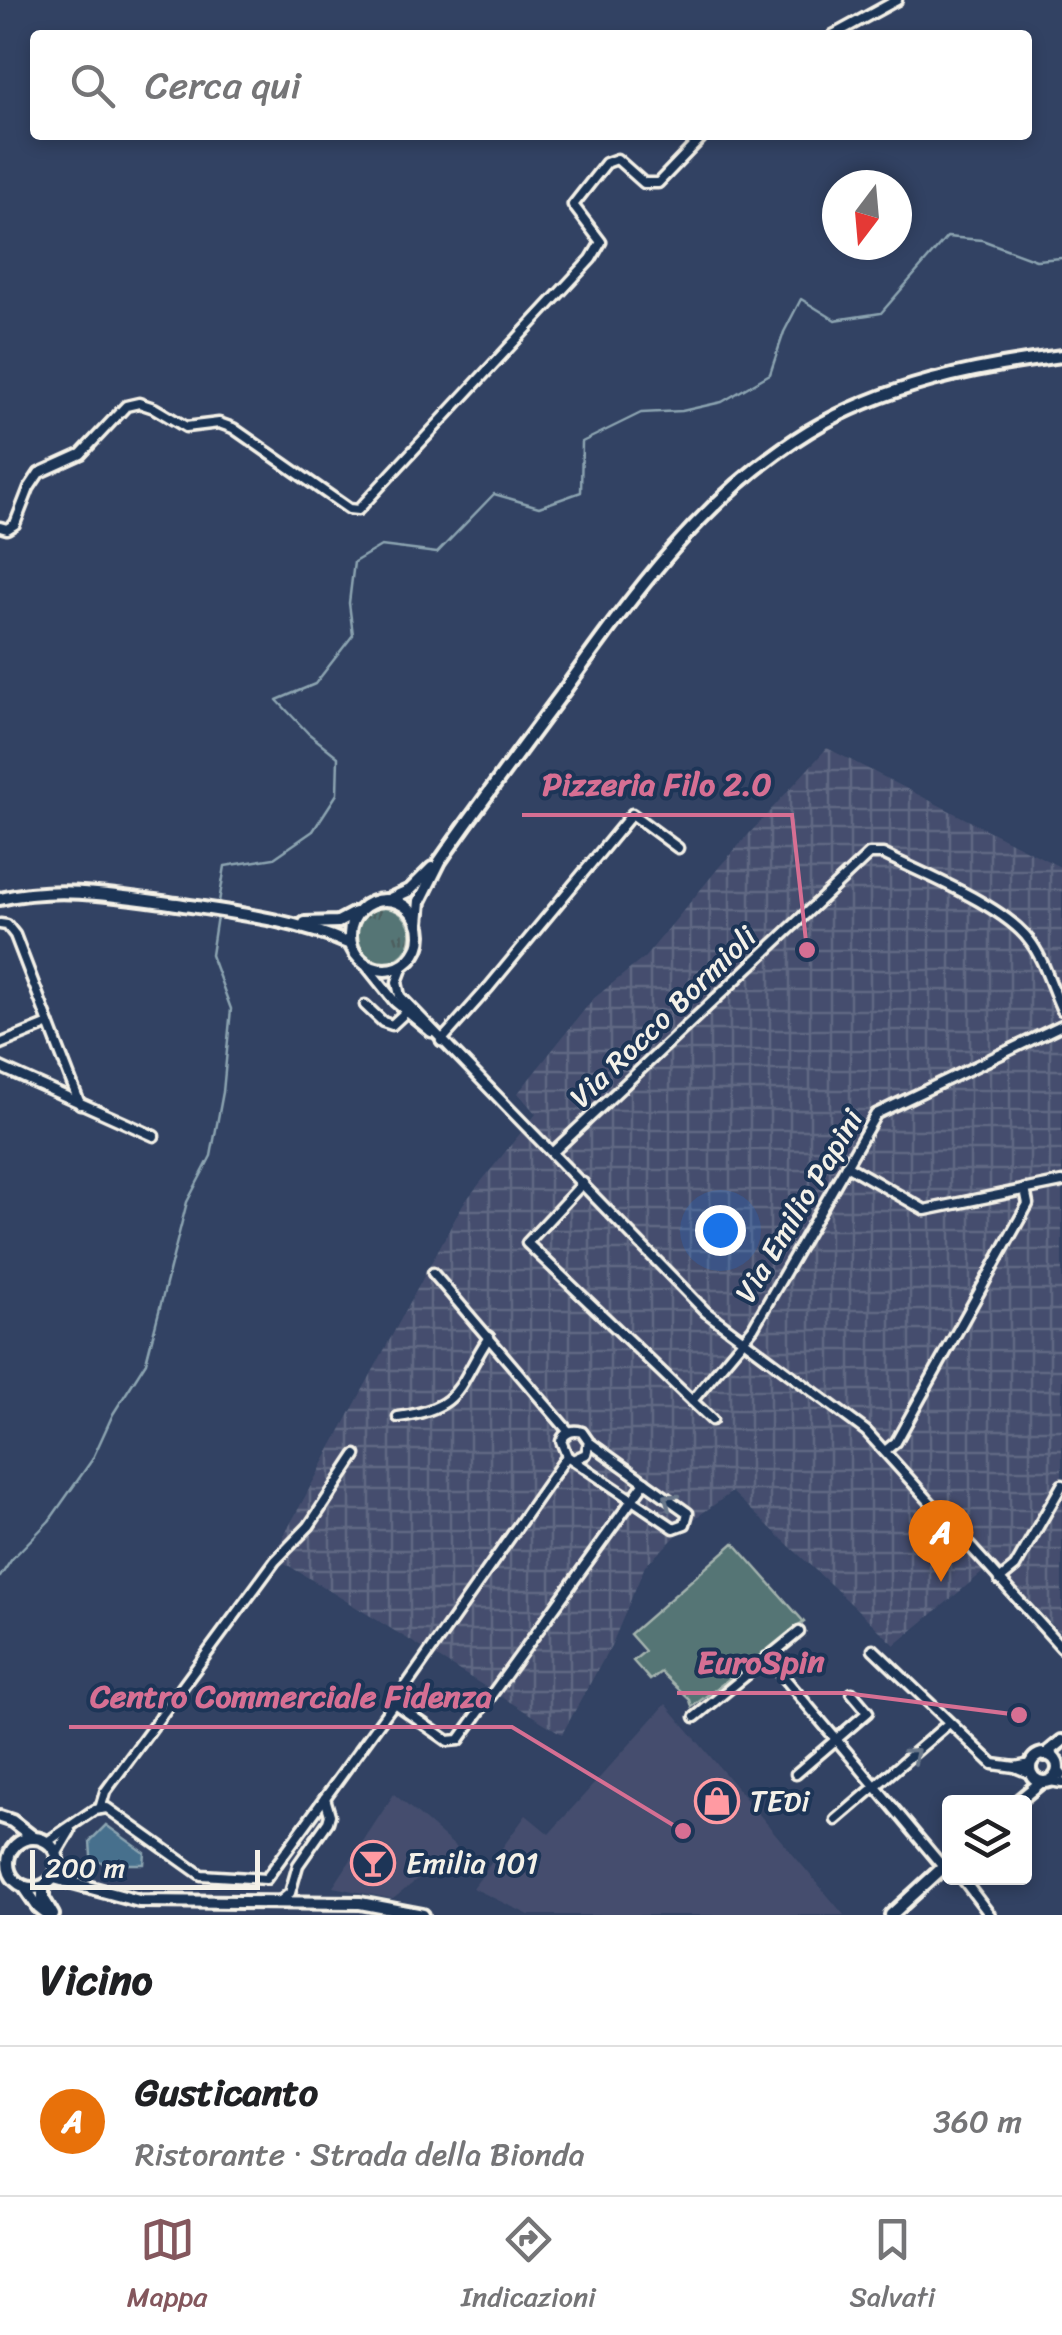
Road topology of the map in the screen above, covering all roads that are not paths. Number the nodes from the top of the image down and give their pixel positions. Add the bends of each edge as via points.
1 (897, 0) edge
2 (841, 30) edge
3 (699, 140) edge
4 (1062, 356) edge
5 (0, 527) edge
6 (678, 848) dead end
7 (440, 861) junction
8 (0, 899) edge
9 (384, 900) junction
10 (359, 910) junction
11 (289, 922) junction
12 (418, 922) junction
13 (0, 924) edge
14 (350, 944) junction
15 (367, 966) junction
16 (403, 966) junction
17 (365, 1005) dead end
18 (409, 1009) junction
19 (1062, 1010) edge
20 (49, 1024) junction
21 (1062, 1024) edge
22 (442, 1039) junction
23 (0, 1044) edge
24 (0, 1068) edge
25 (80, 1104) junction
26 (154, 1136) dead end
27 (553, 1152) junction
28 (846, 1165) junction
29 (1062, 1182) edge
30 (583, 1183) junction
31 (1025, 1188) junction
32 (433, 1273) dead end
33 (489, 1337) junction
34 (744, 1341) junction
35 (692, 1401) junction
36 (398, 1417) dead end
37 (712, 1420) dead end
38 (569, 1432) junction
39 (589, 1442) junction
40 (885, 1451) junction
41 (356, 1455) dead end
42 (571, 1458) junction
43 (645, 1482) junction
44 (1062, 1484) edge
45 (632, 1498) junction
46 (999, 1580) junction
47 (799, 1632) dead end
48 (873, 1648) dead end
49 (1062, 1648) edge
50 (767, 1657) junction
51 (852, 1693) dead end
52 (394, 1703) junction
53 (695, 1716) dead end
54 (949, 1722) junction
55 (837, 1740) junction
56 (1062, 1741) edge
57 (1045, 1755) junction
58 (1060, 1765) edge
59 (796, 1774) dead end
60 (1041, 1777) edge
61 (876, 1786) junction
62 (325, 1798) junction
63 (100, 1808) junction
64 (1, 1818) edge
65 (836, 1820) dead end
66 (72, 1827) junction
67 (34, 1838) junction
68 (47, 1842) junction
69 (14, 1847) junction
70 (58, 1859) junction
71 (942, 1860) edge
72 (942, 1868) edge
73 (54, 1878) junction
74 (295, 1880) junction
75 (967, 1885) edge
76 (24, 1887) junction
77 (43, 1887) junction
78 (92, 1887) junction
79 (280, 1902) junction
80 (310, 1902) junction
81 (51, 1915) edge
82 (423, 1915) edge
83 (891, 1915) edge
84 (990, 1915) edge

1 - 2 street
3 - 5 street via 658,183 644,183 618,158 606,163 573,205 601,242 591,259 358,510 234,428 186,427 140,403 126,406 81,454 40,473 15,524
4 - 7 street via 996,364 902,388 812,429 762,462 647,575
6 - 22 street via 632,814
7 - 9 street via 410,890
7 - 12 street via 420,901
8 - 11 street via 60,892
9 - 10 street
9 - 12 street via 404,906
10 - 11 street via 338,922
10 - 14 street
11 - 14 street
12 - 16 street via 420,942
13 - 20 street via 15,935
14 - 15 street
15 - 16 street
15 - 18 street
16 - 18 street via 398,988
17 - 18 street via 388,1024
18 - 22 street
19 - 27 street, Via Rocco Bormioli via 1031,942 1004,917 882,854 864,856
20 - 23 street
20 - 25 street
21 - 28 street, Via Emilio Papini via 876,1114
22 - 27 street
24 - 25 street
25 - 26 street
27 - 30 street
28 - 31 street via 922,1209
28 - 34 street, Via Emilio Papini
29 - 31 street
30 - 34 street via 706,1312
30 - 35 street via 528,1243
31 - 40 street via 1028,1204 896,1442
32 - 33 street
33 - 36 street via 446,1403
33 - 38 street
34 - 35 street, Via Emilio Papini
34 - 40 street via 852,1417
35 - 37 street
38 - 39 street via 582,1432
38 - 42 street via 561,1441
39 - 42 street via 586,1454
39 - 43 street
40 - 46 street
41 - 63 street via 105,1792
42 - 45 street
42 - 52 street
43 - 45 street
45 -> 43 street via 674,1528 685,1524 688,1512
44 - 46 street via 1016,1567
45 - 52 street via 458,1740 448,1741
46 - 49 street
47 - 50 street
48 - 54 street
50 - 53 street
50 - 55 street
51 - 55 street via 868,1712
52 - 62 street
54 - 60 street via 994,1764
61 -> 54 street
55 - 59 street
55 - 61 street
56 - 57 street
57 - 58 street
57 - 60 street via 1038,1756
58 - 60 street
61 - 65 street
61 - 71 street
62 - 63 street via 263,1880 201,1875 113,1810
62 - 74 street via 329,1819
63 - 66 street
64 - 67 street
64 - 69 street
66 - 68 street
66 - 70 street
67 - 68 street
67 - 69 street
68 - 70 street
69 - 76 street via 10,1872
70 - 73 street
70 - 78 street
72 - 83 street
73 - 77 street
73 - 78 street
74 - 79 street
74 - 80 street
75 - 84 street
76 - 77 street
76 - 81 street
77 - 81 street
78 - 79 street via 139,1901
79 - 80 street
80 - 82 street via 382,1905

